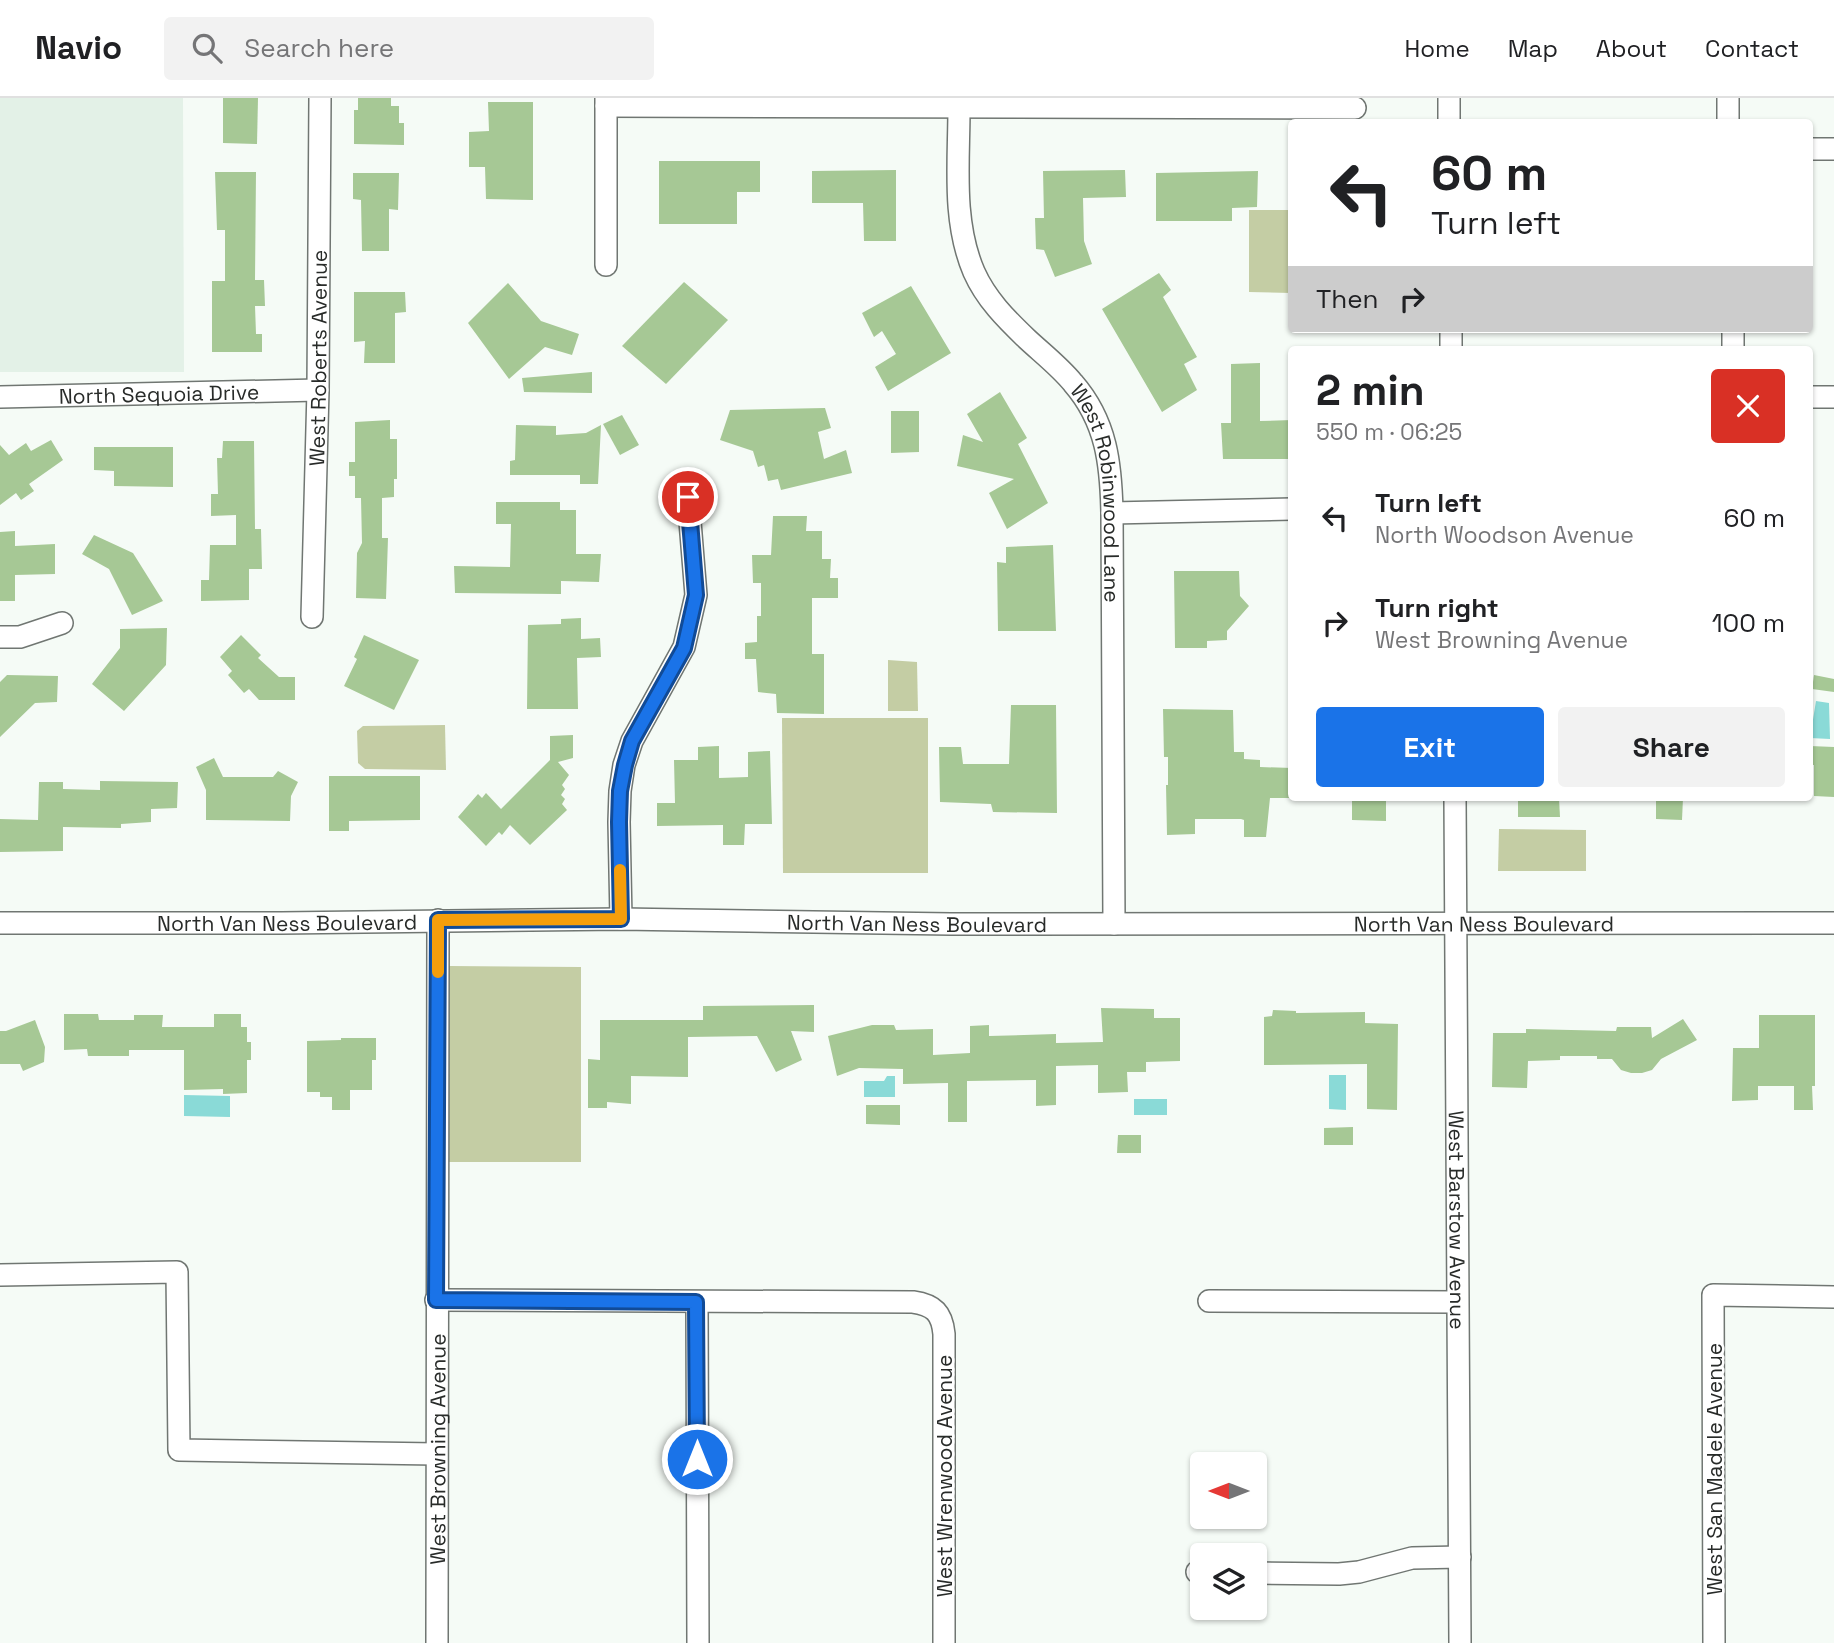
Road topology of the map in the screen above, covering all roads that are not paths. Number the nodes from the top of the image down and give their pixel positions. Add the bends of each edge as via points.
1 (320, 98) edge
2 (1449, 98) edge
3 (1728, 98) edge
4 (606, 102) edge
5 (959, 108) junction
6 (1355, 108) dead end
7 (1449, 119) edge
8 (1728, 119) edge
9 (1813, 149) edge
10 (1834, 149) edge
11 (606, 265) dead end
12 (318, 390) junction
13 (0, 397) edge
14 (1813, 397) edge
15 (1834, 397) edge
16 (688, 497) dead end
17 (1288, 509) edge
18 (1112, 513) junction
19 (312, 617) dead end
20 (62, 623) dead end
21 (0, 637) edge
22 (1455, 801) edge
23 (621, 919) junction
24 (438, 920) junction
25 (0, 923) edge
26 (1834, 923) edge
27 (1114, 924) junction
28 (1456, 925) junction
29 (0, 1276) edge
30 (1834, 1297) edge
31 (436, 1300) junction
32 (1209, 1301) dead end
33 (696, 1302) junction
34 (1457, 1302) junction
35 (436, 1454) junction
36 (1460, 1557) junction
37 (1267, 1573) edge
38 (437, 1643) edge
39 (698, 1643) edge
40 (944, 1643) edge
41 (1460, 1643) edge
42 (1714, 1643) edge

1 - 12 street, West Roberts Avenue
2 - 7 street
3 - 8 street
4 - 5 street
4 - 11 street
5 - 6 street
5 - 18 street, West Robinwood Lane via 963,242 991,301 1074,383 1089,405 1109,455
9 - 10 street
12 - 13 street, North Sequoia Drive
12 - 19 street, West Roberts Avenue
14 - 15 street
16 - 23 street via 696,595 684,648 632,741 625,765 619,822
17 - 18 street
18 - 27 street, West Robinwood Lane
20 - 21 street via 20,637
22 - 28 street, West Barstow Avenue
23 - 24 street, North Van Ness Boulevard
23 - 27 street, North Van Ness Boulevard
24 - 25 street, North Van Ness Boulevard
24 - 31 street, West Browning Avenue
26 - 28 street, North Van Ness Boulevard
27 - 28 street, North Van Ness Boulevard
28 - 34 street, West Barstow Avenue
29 - 35 street via 177,1272 179,1450
30 - 42 street, West San Madele Avenue via 1713,1295
31 - 33 street
31 - 35 street, West Browning Avenue
32 - 34 street
33 - 39 street
33 - 40 street, West Wrenwood Avenue via 913,1302 937,1310 944,1334
34 - 36 street, West Barstow Avenue
35 - 38 street, West Browning Avenue
36 - 37 street via 1412,1558 1339,1574
36 - 41 street, West Barstow Avenue

